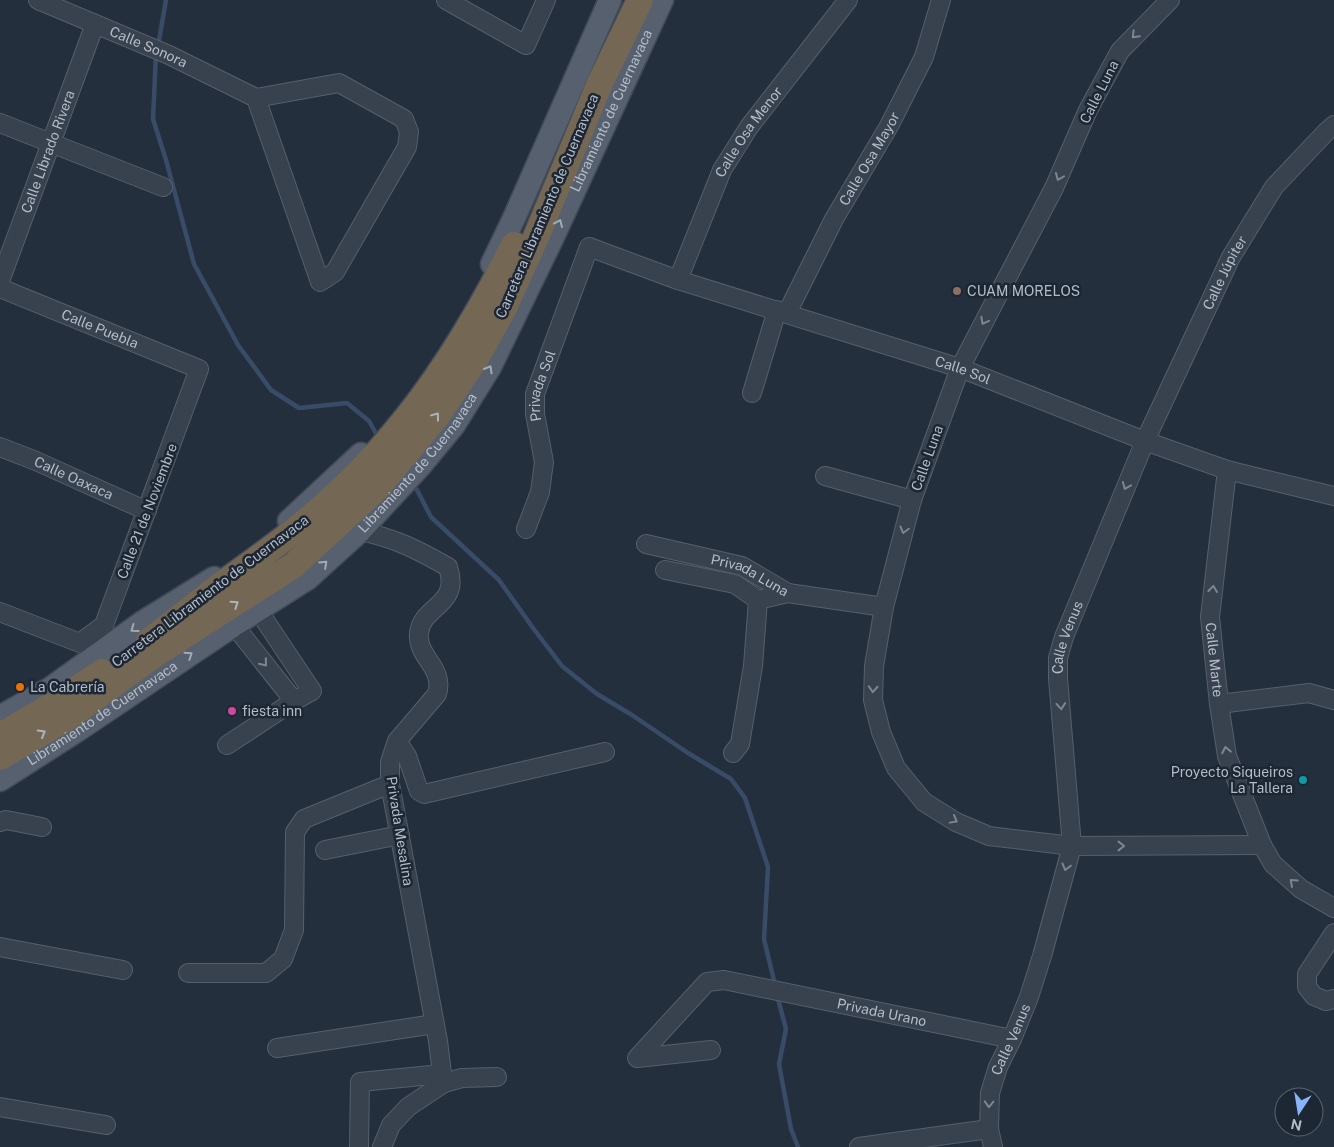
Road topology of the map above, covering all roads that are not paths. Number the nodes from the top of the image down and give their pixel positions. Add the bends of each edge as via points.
1 (38, 0) edge
2 (446, 0) edge
3 (546, 0) edge
4 (610, 0) edge
5 (623, 0) edge
6 (640, 0) edge
7 (662, 0) edge
8 (941, 0) edge
9 (1170, 0) edge
10 (844, 2) edge
11 (95, 24) junction
12 (256, 98) junction
13 (0, 123) edge
14 (1334, 125) edge
15 (52, 143) junction
16 (163, 187) dead end
17 (589, 247) joint
18 (678, 280) junction
19 (0, 281) edge
20 (0, 288) edge
21 (782, 312) junction
22 (960, 368) junction
23 (199, 369) joint
24 (752, 393) dead end
25 (1145, 441) junction
26 (401, 446) junction
27 (0, 447) edge
28 (369, 454) junction
29 (1227, 470) junction
30 (825, 476) dead end
31 (384, 493) junction
32 (1334, 496) edge
33 (912, 500) junction
34 (147, 512) junction
35 (526, 530) dead end
36 (360, 531) junction
37 (646, 544) dead end
38 (665, 570) dead end
39 (788, 594) junction
40 (758, 600) junction
41 (884, 607) junction
42 (258, 610) junction
43 (0, 612) edge
44 (234, 625) junction
45 (1334, 700) edge
46 (294, 701) junction
47 (1219, 704) junction
48 (0, 717) edge
49 (0, 736) edge
50 (397, 741) junction
51 (227, 744) dead end
52 (605, 752) dead end
53 (733, 753) dead end
54 (0, 757) edge
55 (0, 780) edge
56 (390, 784) junction
57 (0, 822) edge
58 (42, 827) dead end
59 (400, 835) junction
60 (1262, 845) junction
61 (1072, 846) junction
62 (325, 850) dead end
63 (1334, 908) edge
64 (1334, 933) edge
65 (0, 948) edge
66 (123, 970) dead end
67 (188, 973) dead end
68 (1334, 999) edge
69 (434, 1024) junction
70 (1012, 1039) junction
71 (278, 1048) dead end
72 (711, 1050) dead end
73 (496, 1077) dead end
74 (443, 1079) junction
75 (0, 1107) edge
76 (106, 1125) dead end
77 (989, 1129) junction
78 (359, 1147) edge
79 (382, 1147) edge
80 (859, 1147) edge
81 (993, 1147) edge

1 - 11 street, Calle Sonora
2 - 3 street via 526,45
4 - 26 main road via 484,280 420,381
5 - 26 highway, Carretera Libramiento de Cuernavaca via 529,213 494,284 465,336 429,388
26 -> 6 highway, Carretera Libramiento de Cuernavaca via 437,416 503,310 600,83
26 -> 7 main road, Libramiento de Cuernavaca via 454,425 490,367
8 - 21 street, Calle Osa Mayor via 924,58 889,126
9 -> 22 street, Calle Luna via 1120,51 1088,110 1054,188
10 - 18 street, Calle Osa Menor via 749,128 722,170
11 - 12 street, Calle Sonora via 169,55
11 - 15 street, Calle Librado Rivera
12 - 12 street via 266,126 320,282 335,272 407,147 410,132 404,119 339,83
13 - 15 street
14 - 25 street, Calle Júpiter via 1274,187 1231,257
15 - 16 street
15 - 19 street, Calle Librado Rivera
17 - 18 street, Calle Sol
17 - 35 street, Privada Sol via 535,394 535,414 544,462 540,492
18 - 21 street, Calle Sol
20 - 23 street, Calle Puebla
21 - 22 street, Calle Sol
21 - 24 street, Calle Osa Mayor
22 - 25 street, Calle Sol
22 - 33 street, Calle Luna
23 - 34 street, Calle 21 de Noviembre
25 - 29 street, Calle Sol
25 -> 61 street, Calle Venus via 1058,658
26 - 28 highway, Carretera Libramiento de Cuernavaca
26 - 31 highway, Carretera Libramiento de Cuernavaca
27 - 34 street, Calle Oaxaca
28 -> 48 main road via 279,530 215,578 143,622 52,688
28 - 49 highway, Carretera Libramiento de Cuernavaca via 339,490 286,537 150,640
29 - 32 street, Calle Sol
47 -> 29 street, Calle Marte via 1210,617
30 - 33 street
31 - 36 main road, Libramiento de Cuernavaca
54 -> 31 highway, Carretera Libramiento de Cuernavaca via 67,718 157,653 294,564
33 -> 41 street, Calle Luna
34 - 43 street, Calle 21 de Noviembre via 104,625 80,643
42 -> 36 main road, Libramiento de Cuernavaca via 307,579
36 - 50 street, Privada Mesalina via 411,546 448,567 452,580 450,592 420,625 418,634 419,643 439,678 437,694
37 - 39 street, Privada Luna via 742,566
38 - 40 street via 735,584
39 - 40 street
39 - 41 street, Privada Luna
40 - 53 street via 745,715 740,744
41 -> 61 street, Calle Luna via 874,666 873,700 881,732 896,768 924,802 956,822 989,836
42 - 44 main road, Libramiento de Cuernavaca
42 - 46 street via 312,691
44 -> 46 street
55 -> 44 main road, Libramiento de Cuernavaca
45 - 47 street via 1309,693
46 - 51 street
60 -> 47 street, Calle Marte via 1227,756
50 - 52 street via 407,756 419,791 424,794
50 - 56 street, Privada Mesalina via 390,762
56 - 59 street, Privada Mesalina
56 - 67 street via 304,819 295,832 294,930 283,959 266,973
57 - 58 street via 6,820
59 - 62 street
59 - 69 street, Privada Mesalina
61 -> 60 street
63 -> 60 street via 1301,889 1273,864
61 -> 70 street, Calle Venus via 1042,956
64 - 68 street via 1307,974 1307,987 1314,996 1326,1001
65 - 66 street
69 - 71 street
69 - 74 street, Privada Mesalina
70 - 72 street, Privada Urano via 724,980 708,982 637,1058
70 -> 77 street, Calle Venus via 990,1093
73 - 74 street
74 - 78 street via 360,1082
74 - 79 street via 391,1125
75 - 76 street
77 - 80 street
77 - 81 street, Calle Venus

